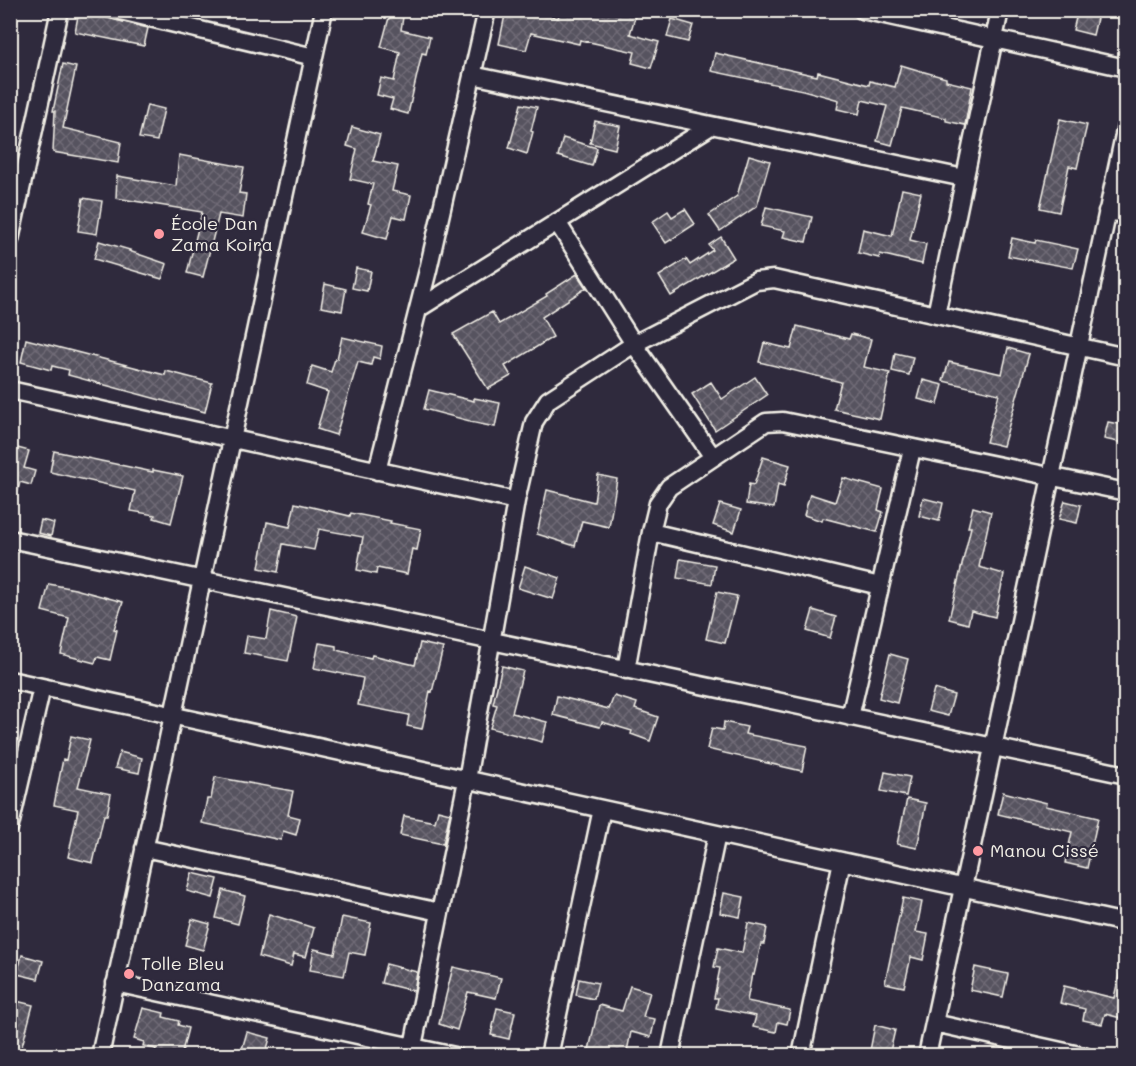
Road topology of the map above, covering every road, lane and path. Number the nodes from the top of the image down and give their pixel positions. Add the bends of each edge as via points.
1 (60, 10) edge
2 (116, 10) edge
3 (324, 10) edge
4 (487, 10) edge
5 (862, 10) edge
6 (1000, 10) edge
7 (993, 39) junction
8 (314, 57) junction
9 (1125, 68) edge
10 (472, 75) junction
11 (711, 126) junction
12 (1125, 126) edge
13 (964, 178) junction
14 (1107, 211) junction
15 (1125, 214) edge
16 (557, 222) junction
17 (10, 240) edge
18 (418, 309) junction
19 (936, 315) junction
20 (634, 344) junction
21 (1078, 346) junction
22 (1125, 357) edge
23 (10, 390) edge
24 (232, 439) junction
25 (912, 449) junction
26 (712, 457) junction
27 (377, 471) junction
28 (1050, 477) junction
29 (1125, 492) edge
30 (516, 501) junction
31 (651, 532) junction
32 (10, 539) edge
33 (201, 580) junction
34 (880, 586) junction
35 (492, 641) junction
36 (626, 670) junction
37 (10, 680) edge
38 (42, 687) junction
39 (172, 715) junction
40 (850, 717) junction
41 (993, 747) junction
42 (1125, 776) edge
43 (467, 780) junction
44 (602, 809) junction
45 (10, 826) edge
46 (717, 834) junction
47 (144, 848) junction
48 (842, 861) junction
49 (963, 887) junction
50 (440, 912) junction
51 (1125, 923) edge
52 (115, 983) junction
53 (933, 1023) junction
54 (411, 1051) edge
55 (100, 1056) edge
56 (455, 1056) edge
57 (549, 1056) edge
58 (670, 1056) edge
59 (801, 1056) edge
60 (927, 1056) edge
61 (1084, 1056) edge

1 - 17 street
2 - 8 street
3 - 8 street
4 - 10 street
5 - 7 street
6 - 7 street
7 - 9 street
7 - 13 street
8 - 24 street
10 - 11 street
10 - 18 street
11 - 13 street
11 - 16 street
12 - 14 street
13 - 19 street
14 - 15 street
14 - 21 street
16 - 18 street
16 - 20 street
18 - 27 street
19 - 20 street via 764,279
19 - 21 street
20 - 26 street
20 - 30 street via 548,400 534,423
21 - 22 street
21 - 28 street
23 - 24 street
24 - 27 street
24 - 33 street
25 - 26 street via 774,421 766,422
25 - 28 street
25 - 34 street
26 - 31 street via 662,495
27 - 30 street
28 - 29 street
28 - 41 street
30 - 35 street
31 - 34 street
31 - 36 street
32 - 33 street
33 - 35 street
33 - 39 street
34 - 40 street
35 - 36 street
35 - 43 street
36 - 40 street
37 - 38 street
38 - 39 street
38 - 45 street
39 - 43 street
39 - 47 street
40 - 41 street
41 - 42 street
41 - 49 street
43 - 44 street
43 - 50 street
44 - 46 street
44 - 57 street
46 - 48 street
46 - 58 street
47 - 50 street
47 - 52 street
48 - 49 street
48 - 59 street
49 - 51 street
49 - 53 street
50 - 54 street
52 - 54 street
52 - 55 street
53 - 60 street
53 - 61 street
54 - 56 street

